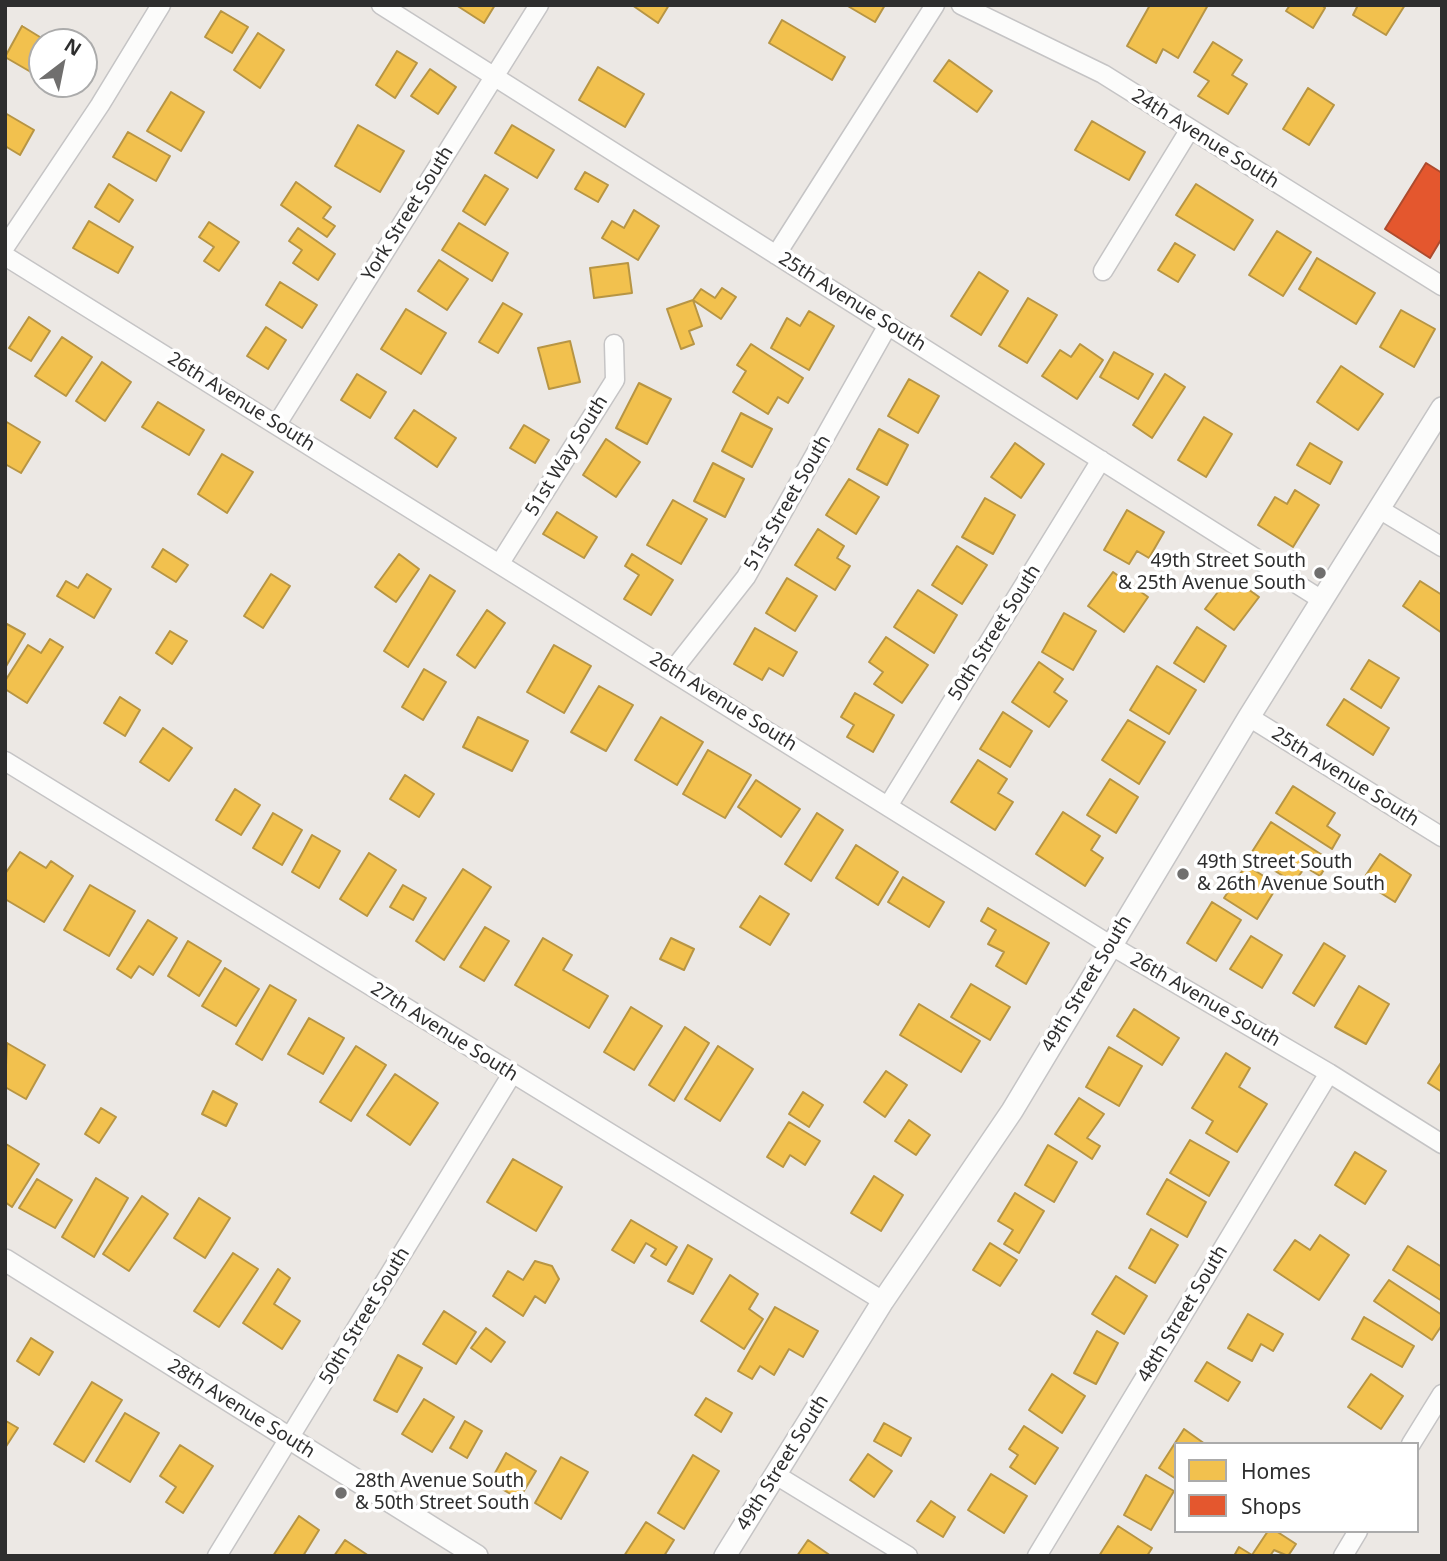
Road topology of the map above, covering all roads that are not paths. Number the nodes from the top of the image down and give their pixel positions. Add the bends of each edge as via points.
1 (160, 5) edge
2 (381, 5) edge
3 (539, 5) edge
4 (935, 5) edge
5 (961, 5) edge
6 (494, 77) junction
7 (1189, 129) junction
8 (5, 247) edge
9 (776, 255) junction
10 (5, 256) edge
11 (1103, 271) dead end
12 (1442, 286) edge
13 (888, 325) junction
14 (614, 344) dead end
15 (1442, 408) edge
16 (277, 424) junction
17 (1101, 460) junction
18 (1379, 509) junction
19 (1442, 547) edge
20 (500, 563) junction
21 (1322, 600) junction
22 (673, 670) junction
23 (1248, 717) junction
24 (5, 761) edge
25 (888, 806) junction
26 (1442, 837) edge
27 (1110, 945) junction
28 (1329, 1073) junction
29 (512, 1074) junction
30 (1442, 1144) edge
31 (5, 1261) edge
32 (883, 1301) junction
33 (1442, 1394) edge
34 (290, 1440) junction
35 (1412, 1442) edge
36 (776, 1475) junction
37 (1357, 1533) edge
38 (217, 1556) edge
39 (477, 1556) edge
40 (725, 1556) edge
41 (908, 1556) edge
42 (1037, 1556) edge
43 (1343, 1556) edge

1 - 8 street
2 - 6 street, 25th Avenue South
3 - 6 street, York Street South
4 - 9 street
5 - 7 street, 24th Avenue South via 1103,74
6 - 9 street, 25th Avenue South
6 - 16 street, York Street South
7 - 11 street
7 - 12 street, 24th Avenue South
9 - 13 street, 25th Avenue South
10 - 16 street, 26th Avenue South
13 - 17 street, 25th Avenue South
13 - 22 street, 51st Street South via 746,577
14 - 20 street, 51st Way South via 615,380
15 - 18 street, 49th Street South
16 - 20 street, 26th Avenue South
17 - 21 street, 25th Avenue South
17 - 25 street, 50th Street South
18 - 19 street
18 - 21 street, 49th Street South
20 - 22 street, 26th Avenue South
21 - 23 street, 49th Street South
22 - 25 street, 26th Avenue South
23 - 26 street, 25th Avenue South
23 - 27 street, 49th Street South
24 - 29 street, 27th Avenue South
25 - 27 street, 26th Avenue South
27 - 28 street, 26th Avenue South
27 - 32 street, 49th Street South via 1012,1111
28 - 30 street, 26th Avenue South
28 - 42 street, 48th Street South
29 - 32 street, 27th Avenue South
29 - 34 street, 50th Street South
31 - 34 street, 28th Avenue South
32 - 36 street, 49th Street South
33 - 35 street
34 - 38 street, 50th Street South
34 - 39 street, 28th Avenue South
36 - 40 street, 49th Street South
36 - 41 street
37 - 43 street

